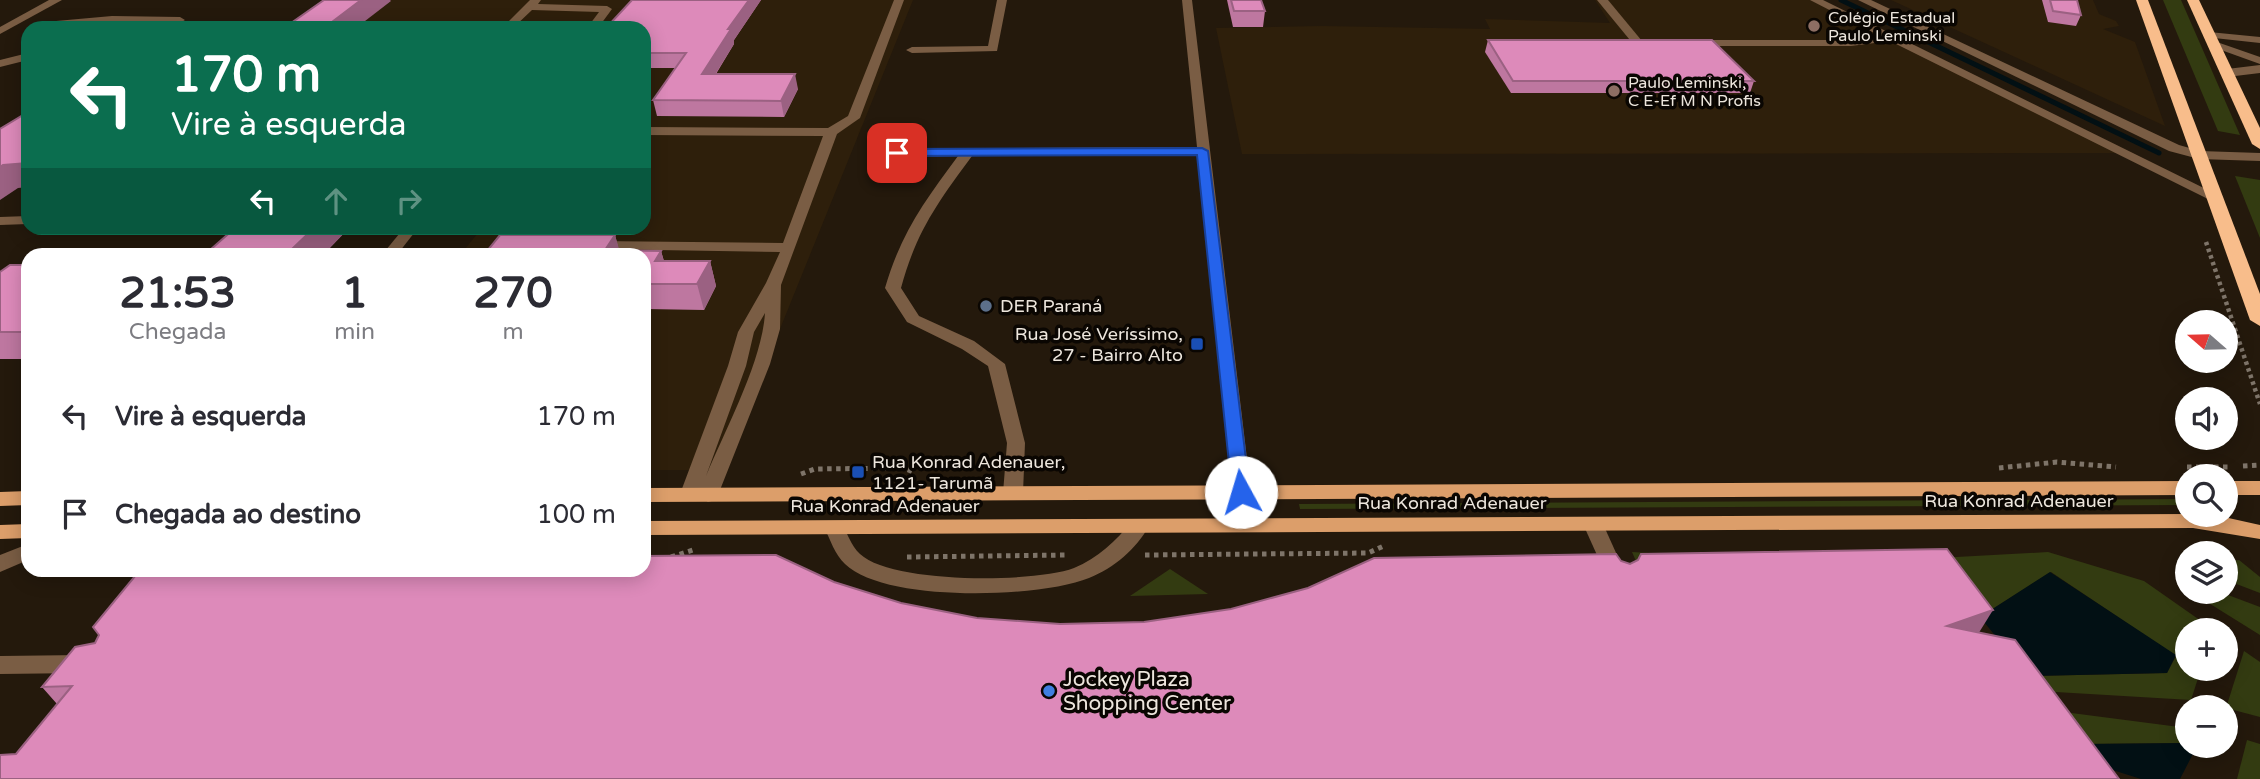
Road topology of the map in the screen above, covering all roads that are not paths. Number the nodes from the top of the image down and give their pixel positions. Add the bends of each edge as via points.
1 (57, 0) edge
2 (899, 0) edge
3 (1002, 0) edge
4 (1187, 0) edge
5 (1602, 0) edge
6 (1815, 0) edge
7 (1863, 0) edge
8 (2142, 0) edge
9 (2193, 0) edge
10 (533, 4) edge
11 (180, 20) dead end
12 (19, 21) joint
13 (97, 21) edge
14 (515, 21) edge
15 (598, 21) edge
16 (0, 31) edge
17 (1891, 38) junction
18 (2211, 40) junction
19 (2260, 40) edge
20 (1676, 43) edge
21 (1625, 44) edge
22 (912, 50) dead end
23 (21, 58) edge
24 (2260, 61) edge
25 (0, 64) edge
26 (2260, 69) edge
27 (2227, 73) junction
28 (651, 131) edge
29 (831, 131) junction
30 (2260, 144) edge
31 (1202, 151) junction
32 (968, 152) junction
33 (874, 153) dead end
34 (2199, 155) junction
35 (2260, 157) edge
36 (2215, 197) junction
37 (21, 220) edge
38 (0, 221) edge
39 (544, 235) edge
40 (789, 248) junction
41 (2260, 320) edge
42 (2175, 488) edge
43 (2238, 488) edge
44 (2260, 488) edge
45 (1241, 492) junction
46 (1013, 493) junction
47 (699, 494) junction
48 (651, 495) edge
49 (21, 498) edge
50 (0, 499) edge
51 (1593, 524) junction
52 (1245, 525) junction
53 (1139, 526) junction
54 (834, 527) junction
55 (651, 528) edge
56 (21, 531) edge
57 (0, 532) edge
58 (2260, 532) edge
59 (21, 554) edge
60 (0, 564) edge
61 (1619, 582) edge
62 (107, 664) edge
63 (0, 665) edge

1 - 12 street
2 - 29 street via 854,118
3 - 22 street via 993,49
4 - 31 street
5 - 21 street via 1645,43
6 - 17 street
7 - 34 street via 2174,148
8 - 34 highway
9 - 18 highway
10 - 14 street
10 - 15 street via 607,9
11 - 13 street
12 - 16 street
17 - 20 street via 1851,43
17 - 36 street
18 - 19 street
18 - 24 street
18 - 27 highway
23 - 25 street
26 - 27 street
27 - 30 highway
28 - 29 street
29 - 40 street
31 - 32 street
31 - 45 street
32 - 33 street
32 - 46 street via 924,211 903,253 893,288 913,319 996,364 1016,443
34 - 35 street
34 - 36 highway
36 - 41 highway
37 - 38 street
39 - 40 street via 574,245
40 - 47 street via 774,283 772,329 761,364
42 - 45 main road, Rua Konrad Adenauer
43 - 44 main road
45 - 46 main road, Rua Konrad Adenauer
45 - 52 street
46 - 47 main road, Rua Konrad Adenauer
47 - 48 main road, Rua Konrad Adenauer
49 - 50 main road
51 - 52 main road, Rua Konrad Adenauer
51 - 58 main road, Rua Konrad Adenauer via 2193,521
51 - 61 street
52 - 53 main road, Rua Konrad Adenauer
53 - 54 main road, Rua Konrad Adenauer
53 - 54 street via 1114,555 1093,569 1055,582 1036,583 891,579 852,559
54 - 55 main road, Rua Konrad Adenauer
56 - 57 main road
59 - 60 street
62 - 63 street

